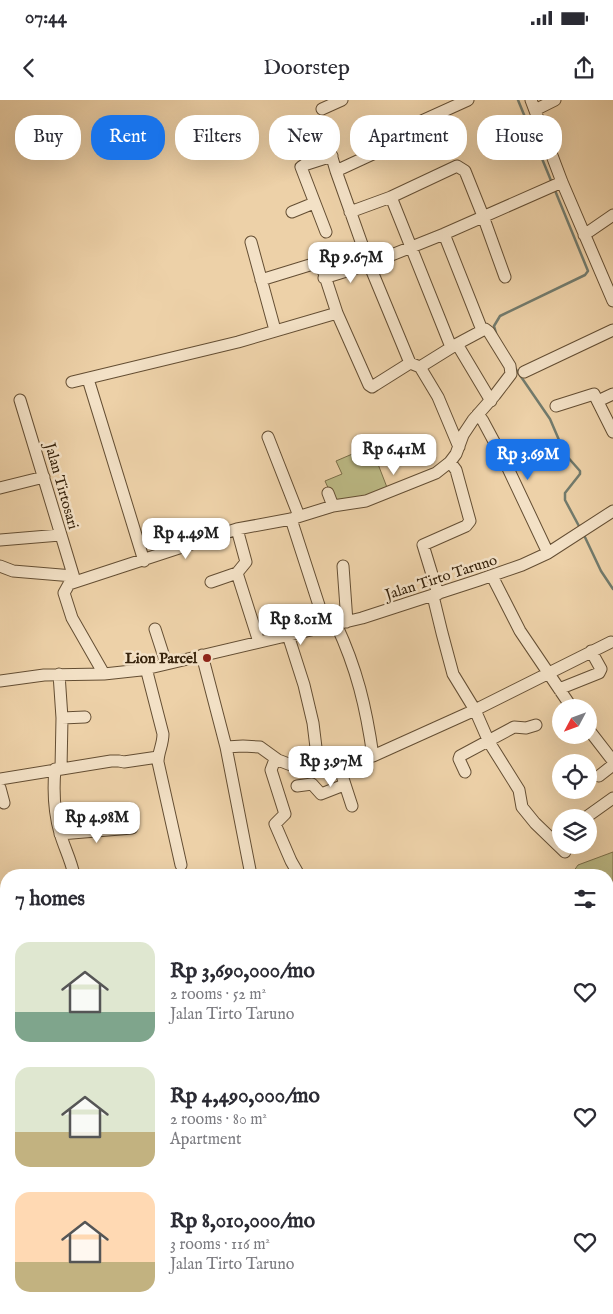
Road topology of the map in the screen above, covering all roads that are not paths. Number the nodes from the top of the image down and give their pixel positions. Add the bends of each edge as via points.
1 (342, 100) edge
2 (468, 100) edge
3 (555, 100) edge
4 (533, 105) edge
5 (322, 109) dead end
6 (318, 160) edge
7 (333, 160) edge
8 (336, 171) junction
9 (556, 185) junction
10 (391, 197) junction
11 (314, 203) junction
12 (292, 212) dead end
13 (350, 212) junction
14 (613, 214) edge
15 (483, 216) junction
16 (326, 232) dead end
17 (444, 234) junction
18 (584, 234) junction
19 (251, 242) dead end
20 (410, 248) junction
21 (369, 264) junction
22 (505, 277) dead end
23 (324, 278) junction
24 (261, 280) junction
25 (609, 280) edge
26 (613, 301) edge
27 (337, 313) junction
28 (275, 330) junction
29 (482, 330) junction
30 (613, 330) edge
31 (454, 346) junction
32 (415, 365) junction
33 (524, 372) dead end
34 (88, 379) junction
35 (72, 382) dead end
36 (613, 394) edge
37 (20, 400) dead end
38 (491, 401) junction
39 (598, 401) junction
40 (556, 406) dead end
41 (480, 418) junction
42 (613, 432) edge
43 (268, 437) dead end
44 (459, 447) junction
45 (452, 465) junction
46 (44, 477) junction
47 (0, 488) edge
48 (328, 493) dead end
49 (333, 506) junction
50 (613, 511) edge
51 (295, 518) junction
52 (237, 529) junction
53 (60, 534) junction
54 (0, 540) edge
55 (548, 553) junction
56 (144, 561) junction
57 (0, 566) edge
58 (343, 566) dead end
59 (237, 573) junction
60 (492, 576) junction
61 (74, 579) junction
62 (211, 582) dead end
63 (436, 595) junction
64 (336, 625) junction
65 (155, 629) dead end
66 (288, 635) junction
67 (259, 642) junction
68 (611, 642) dead end
69 (591, 651) junction
70 (202, 655) junction
71 (166, 663) junction
72 (146, 668) junction
73 (59, 674) junction
74 (104, 674) junction
75 (548, 674) junction
76 (0, 681) edge
77 (558, 689) junction
78 (565, 699) edge
79 (475, 710) junction
80 (85, 717) dead end
81 (62, 718) junction
82 (536, 726) dead end
83 (489, 742) junction
84 (598, 742) edge
85 (226, 747) junction
86 (373, 756) junction
87 (158, 757) junction
88 (278, 760) junction
89 (336, 760) junction
90 (612, 760) edge
91 (318, 764) junction
92 (58, 769) junction
93 (465, 772) dead end
94 (599, 776) dead end
95 (0, 778) edge
96 (344, 785) junction
97 (297, 786) dead end
98 (0, 788) edge
99 (613, 798) edge
100 (4, 803) dead end
101 (352, 806) dead end
102 (597, 809) edge
103 (132, 828) dead end
104 (60, 834) junction
105 (552, 839) edge
106 (181, 865) dead end
107 (73, 869) edge
108 (250, 869) edge
109 (295, 869) edge

1 - 5 street
2 - 8 street via 382,138 377,152
3 - 4 street
4 - 9 street
6 - 11 street via 301,167
7 - 8 street
8 - 13 street
9 - 15 street
9 - 18 street
10 - 13 street
10 - 15 street via 458,166 465,171
10 - 20 street
11 - 12 street
11 - 16 street
13 - 21 street
14 - 18 street
15 - 17 street
15 - 22 street
17 - 20 street
17 - 29 street
18 - 25 street
19 - 24 street
20 - 21 street
20 - 31 street
21 - 23 street
21 - 32 street
23 - 24 street via 322,267 313,264
23 - 27 street
24 - 28 street
25 - 26 street
27 - 28 street
27 - 32 street via 369,385 372,387
28 - 34 street
29 - 31 street
29 - 38 street via 489,332 511,369 508,379
30 - 33 street
31 - 32 street
31 - 38 street
32 - 44 street via 438,397
34 - 35 street
34 - 56 street
36 - 39 street
37 - 46 street, Jalan Tirtosari
38 - 41 street
39 - 40 street via 591,393
39 - 42 street
41 - 44 street via 463,435
41 - 55 street
43 - 51 street
44 - 45 street
45 - 49 street via 366,501
45 - 63 street via 470,521 466,526 424,545
46 - 47 street
46 - 53 street, Jalan Tirtosari
48 - 49 street
49 - 51 street
50 - 55 street, Jalan Tirto Taruno
51 - 52 street
51 - 64 street
52 - 56 street
52 - 59 street via 246,562
53 - 54 street
53 - 61 street, Jalan Tirtosari
55 - 60 street, Jalan Tirto Taruno
56 - 61 street
57 - 61 street via 13,572
58 - 64 street
59 - 62 street
59 - 67 street
60 - 63 street, Jalan Tirto Taruno
60 - 75 street via 520,631
61 - 74 street via 65,590 66,603
63 - 64 street, Jalan Tirto Taruno
63 - 79 street via 453,674
64 - 66 street, Jalan Tirto Taruno
64 - 86 street via 359,680
65 - 71 street
66 - 67 street, Jalan Tirto Taruno
66 - 91 street via 313,723
67 - 70 street, Jalan Tirto Taruno
68 - 69 street
69 - 75 street
69 - 77 street via 601,668 599,673
70 - 71 street, Jalan Tirto Taruno
70 - 85 street
71 - 72 street, Jalan Tirto Taruno
72 - 74 street, Jalan Tirto Taruno
72 - 87 street via 163,734
73 - 74 street, Jalan Tirto Taruno
73 - 76 street, Jalan Tirto Taruno
73 - 81 street
75 - 77 street
75 - 79 street
77 - 78 street
79 - 83 street
79 - 86 street
80 - 81 street
81 - 92 street
82 - 83 street via 514,727
83 - 93 street via 460,756 458,759
83 - 105 street via 519,790 522,807
84 - 90 street
85 - 88 street via 260,747
85 - 108 street
86 - 89 street
87 - 92 street
87 - 106 street
88 - 91 street via 285,764
88 - 109 street via 271,770 285,814 275,824
89 - 91 street
89 - 96 street
90 - 94 street
92 - 95 street
92 - 104 street via 54,794
96 - 97 street via 321,794 312,784
96 - 101 street
98 - 100 street
99 - 102 street
103 - 104 street
104 - 107 street

